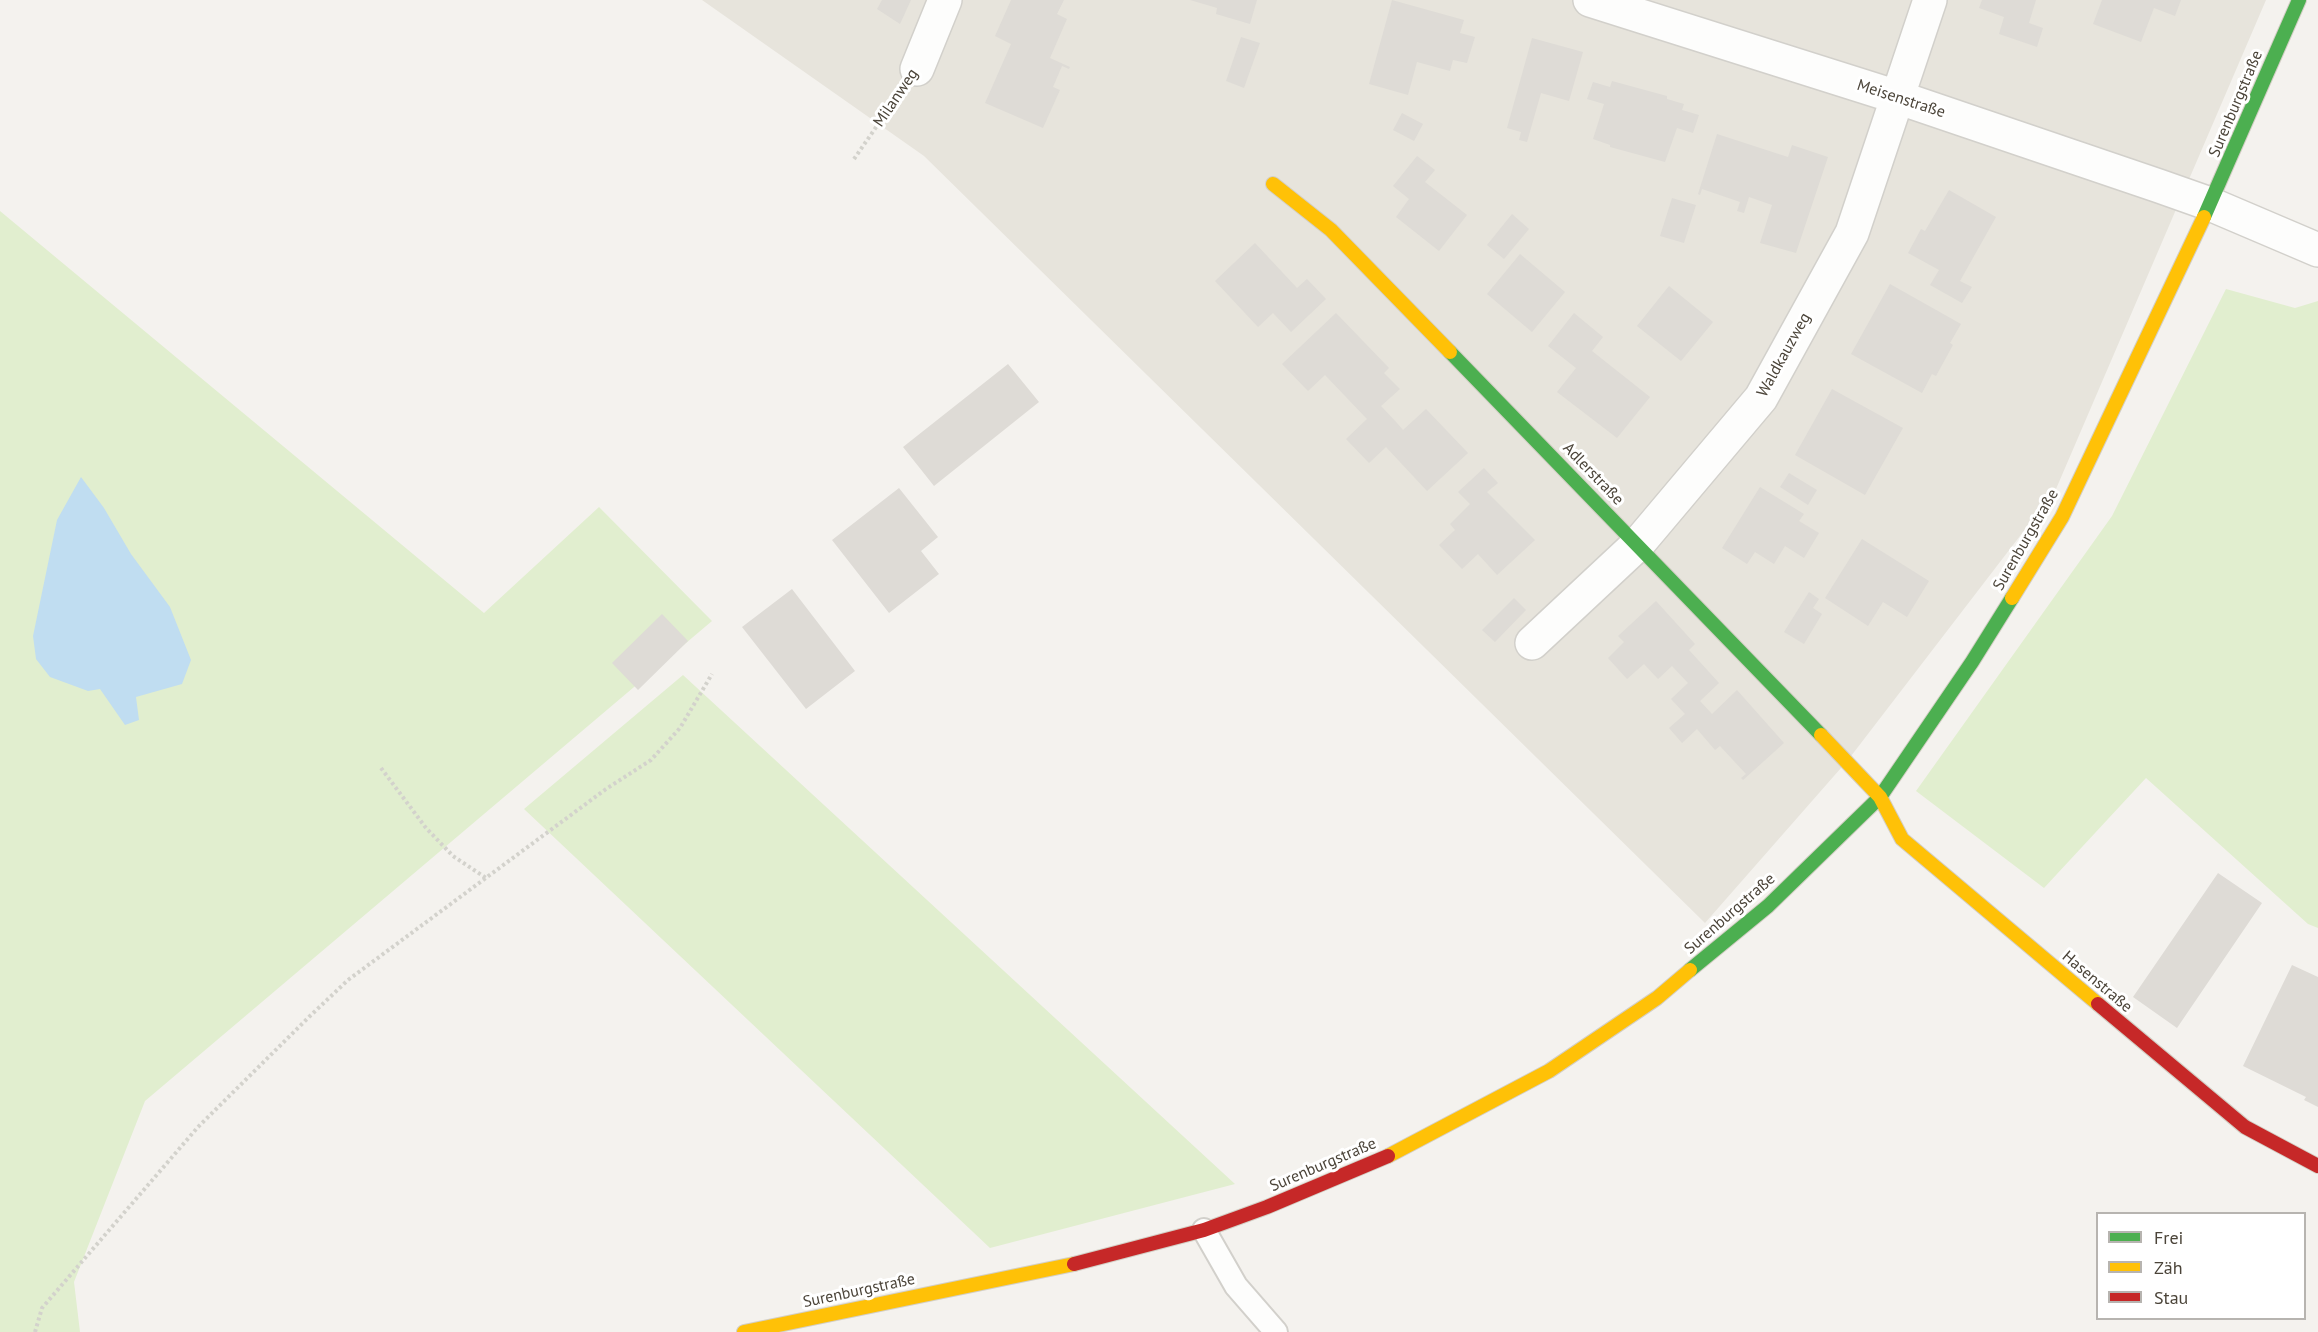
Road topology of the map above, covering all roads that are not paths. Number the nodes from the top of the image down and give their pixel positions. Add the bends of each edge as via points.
1 (945, 0) edge
2 (1590, 0) edge
3 (1930, 0) edge
4 (2299, 0) edge
5 (916, 69) road end
6 (1897, 97) junction
7 (1273, 184) dead end
8 (2210, 204) junction
9 (2318, 250) edge
10 (1638, 544) junction
11 (1532, 643) dead end
12 (1880, 797) junction
13 (2318, 1166) edge
14 (1204, 1230) junction
15 (744, 1332) edge
16 (1276, 1332) edge

1 - 5 street, Milanweg
2 - 6 street, Meisenstraße
3 - 6 street, Waldkauzweg
4 - 8 street, Surenburgstraße
6 - 8 street, Meisenstraße
6 - 10 street, Waldkauzweg via 1852,233 1761,398
7 - 10 street, Adlerstraße via 1331,230
8 - 9 street, Meisenstraße
8 - 12 street, Surenburgstraße via 2062,517 1972,662
10 - 11 street, Waldkauzweg
10 - 12 street, Adlerstraße
12 - 13 street, Hasenstraße via 1902,839 1929,862 2245,1127
12 - 14 street, Surenburgstraße via 1768,906 1657,998 1549,1071 1410,1146
14 - 15 street, Surenburgstraße via 1082,1262
14 - 16 lane via 1236,1286

